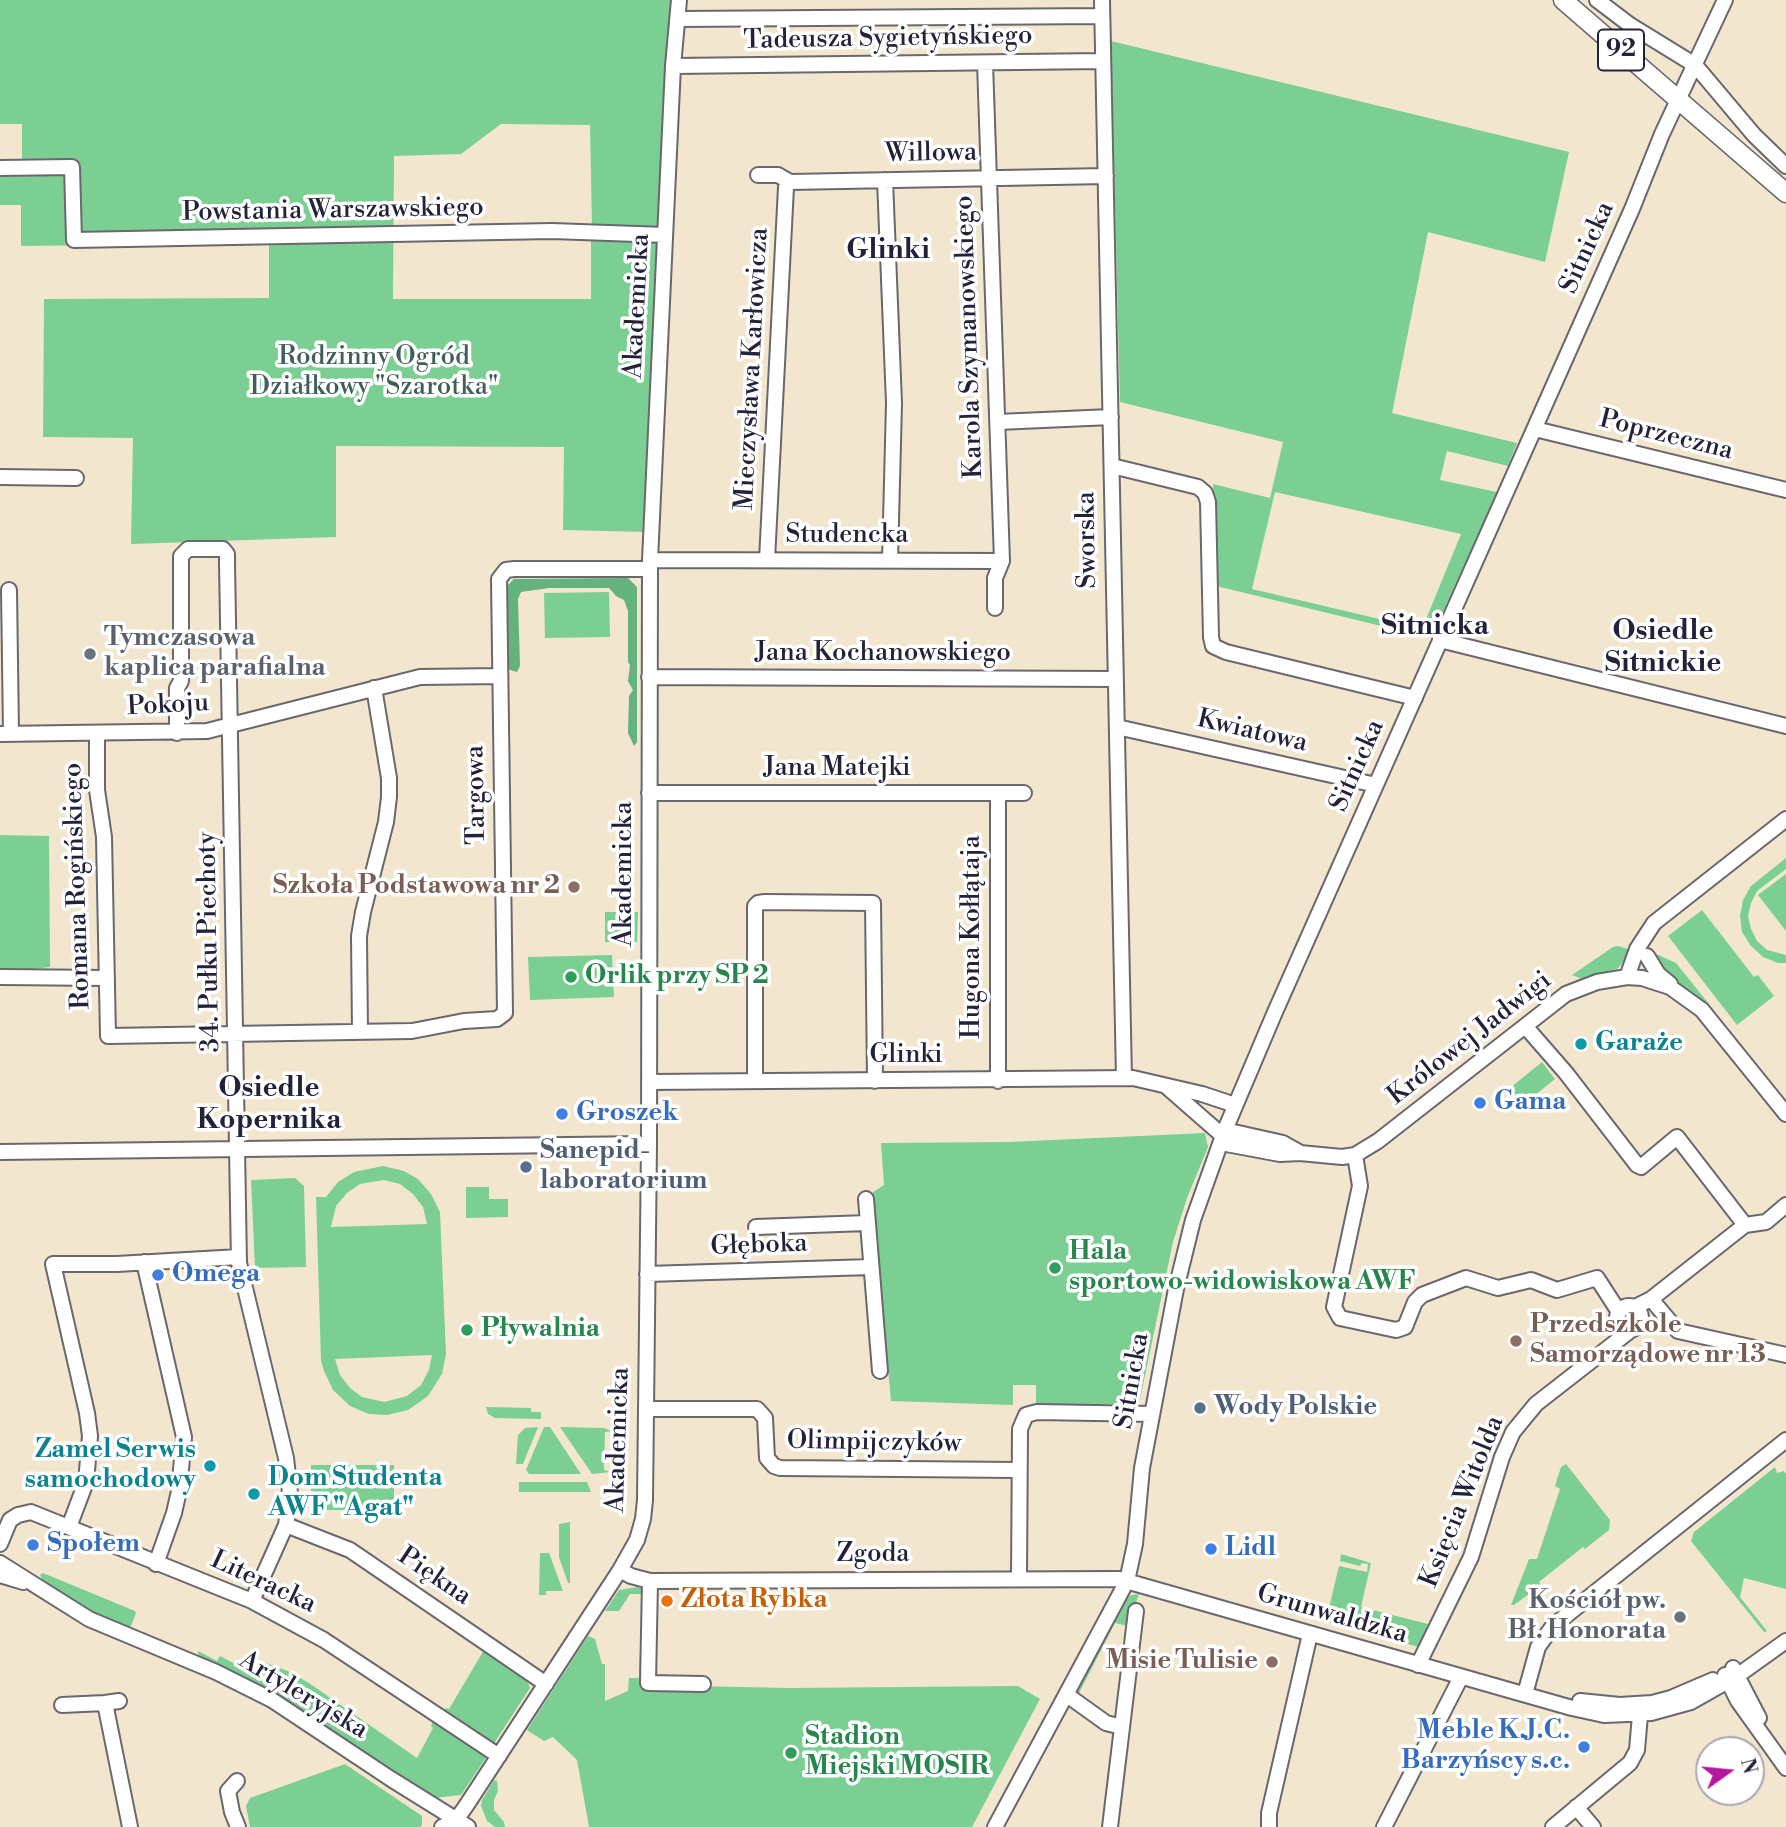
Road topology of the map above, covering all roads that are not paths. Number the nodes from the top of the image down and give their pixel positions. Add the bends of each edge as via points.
1 (679, 0) edge
2 (1102, 0) edge
3 (1563, 0) edge
4 (1597, 0) edge
5 (1725, 0) edge
6 (1102, 16) junction
7 (678, 19) junction
8 (1103, 61) junction
9 (985, 63) junction
10 (673, 65) junction
11 (1695, 65) junction
12 (1679, 101) junction
13 (1786, 166) edge
14 (0, 168) edge
15 (758, 174) dead end
16 (1107, 176) junction
17 (988, 178) junction
18 (886, 180) junction
19 (790, 182) junction
20 (1786, 193) edge
21 (666, 235) junction
22 (1111, 417) junction
23 (998, 422) junction
24 (1535, 429) junction
25 (1112, 466) junction
26 (0, 477) edge
27 (76, 478) dead end
28 (1786, 490) edge
29 (767, 560) junction
30 (890, 560) junction
31 (1002, 561) junction
32 (650, 565) junction
33 (503, 573) joint
34 (9, 590) dead end
35 (995, 608) dead end
36 (1440, 640) junction
37 (500, 676) junction
38 (649, 677) junction
39 (1115, 679) junction
40 (374, 688) junction
41 (1415, 698) junction
42 (230, 726) junction
43 (1786, 726) edge
44 (1118, 727) junction
45 (97, 733) junction
46 (177, 733) junction
47 (5, 734) edge
48 (1376, 785) junction
49 (649, 793) junction
50 (998, 793) junction
51 (1024, 793) dead end
52 (1786, 819) edge
53 (1646, 936) junction
54 (1647, 956) junction
55 (0, 977) edge
56 (1627, 977) junction
57 (107, 978) junction
58 (1642, 978) junction
59 (1682, 994) junction
60 (1525, 1026) junction
61 (360, 1032) junction
62 (236, 1034) junction
63 (1124, 1079) junction
64 (755, 1081) junction
65 (875, 1081) junction
66 (998, 1081) junction
67 (649, 1082) junction
68 (1163, 1084) junction
69 (1236, 1105) junction
70 (1786, 1114) edge
71 (1223, 1136) junction
72 (649, 1144) junction
73 (238, 1149) junction
74 (0, 1152) edge
75 (1355, 1155) junction
76 (866, 1199) dead end
77 (1786, 1205) edge
78 (867, 1223) junction
79 (1745, 1225) junction
80 (756, 1227) dead end
81 (239, 1257) junction
82 (144, 1262) junction
83 (871, 1267) junction
84 (647, 1274) junction
85 (1651, 1299) junction
86 (1638, 1311) junction
87 (1623, 1322) junction
88 (1786, 1355) edge
89 (880, 1371) dead end
90 (646, 1409) junction
91 (1152, 1414) junction
92 (1786, 1440) edge
93 (1019, 1470) junction
94 (286, 1525) junction
95 (69, 1527) junction
96 (0, 1544) edge
97 (0, 1563) edge
98 (156, 1564) junction
99 (620, 1570) junction
100 (0, 1574) edge
101 (1020, 1578) junction
102 (650, 1581) junction
103 (1127, 1581) junction
104 (31, 1584) junction
105 (252, 1601) junction
106 (1136, 1611) dead end
107 (1786, 1630) edge
108 (1310, 1634) junction
109 (1786, 1641) edge
110 (1418, 1665) junction
111 (1730, 1675) junction
112 (1461, 1677) junction
113 (546, 1684) junction
114 (703, 1684) dead end
115 (1525, 1694) junction
116 (1067, 1695) junction
117 (1738, 1701) junction
118 (1691, 1702) junction
119 (62, 1704) dead end
120 (1635, 1712) junction
121 (1604, 1715) junction
122 (1122, 1727) junction
123 (1628, 1733) junction
124 (499, 1756) junction
125 (1782, 1762) edge
126 (1630, 1763) junction
127 (237, 1781) dead end
128 (1576, 1807) junction
129 (462, 1823) edge
130 (130, 1827) edge
131 (238, 1827) edge
132 (442, 1827) edge
133 (995, 1827) edge
134 (1110, 1827) edge
135 (1269, 1827) edge
136 (1384, 1827) edge
137 (1553, 1827) edge
138 (1593, 1827) edge

1 - 7 street, Akademicka
2 - 6 street, Sworska
3 - 12 main road, 92
4 - 11 street
5 - 11 street, Sitnicka
6 - 7 street, Tadeusza Sygietyńskiego
6 - 8 street, Sworska
7 - 10 street, Akademicka
8 - 9 street, Tadeusza Sygietyńskiego
8 - 16 street, Sworska
9 - 10 street, Tadeusza Sygietyńskiego
9 - 17 street, Karola Szymanowskiego
10 - 21 street, Akademicka
11 - 12 street, Sitnicka
11 - 13 street
12 - 20 main road, 92
12 - 24 street, Sitnicka
14 - 21 street, Powstania Warszawskiego via 72,167 74,240 552,231
15 - 19 street, Willowa via 778,175
16 - 17 street, Willowa
16 - 22 street, Sworska
17 - 18 street, Willowa
17 - 23 street, Karola Szymanowskiego
18 - 19 street, Willowa
18 - 30 street via 894,403
19 - 29 street, Mieczysława Karłowicza via 786,187
21 - 32 street, Akademicka
22 - 23 street
22 - 25 street, Sworska
23 - 31 street, Karola Szymanowskiego
24 - 28 street, Poprzeczna
24 - 36 street, Sitnicka
25 - 39 street, Sworska
25 - 41 street via 1198,487 1205,493 1213,646
26 - 27 street
29 - 30 street, Studencka
29 - 32 street, Studencka
30 - 31 street, Studencka
31 - 35 street, Karola Szymanowskiego via 995,578
32 - 33 street, Studencka
32 - 38 street, Akademicka
33 - 37 street, Targowa via 499,585
34 - 47 street
36 - 41 street, Sitnicka
36 - 43 street
37 - 40 street, Pokoju via 420,677
37 - 61 street, Targowa via 505,1013 412,1031
38 - 39 street, Jana Kochanowskiego
38 - 49 street, Akademicka
39 - 44 street, Sworska
40 - 42 street, Pokoju
40 - 61 street via 389,797 359,936
41 - 48 street, Sitnicka
42 - 46 street, Pokoju
42 - 46 street, 34. Pułku Piechoty via 227,554 223,549 188,549 181,556
42 - 62 street, 34. Pułku Piechoty
44 - 48 street, Kwiatowa
44 - 63 street, Sworska
45 - 46 street, Pokoju
45 - 47 street, Pokoju
45 - 57 street, Romana Rogińskiego
48 - 69 street, Sitnicka
49 - 50 street, Jana Matejki
49 - 67 street, Akademicka
50 - 51 street, Jana Matejki
50 - 66 street, Hugona Kołłątaja
52 - 53 street via 1654,923
53 - 54 street
53 - 56 street
54 - 58 street
54 - 59 street via 1658,974
55 - 57 street
56 - 58 street, Królowej Jadwigi
56 - 60 street, Królowej Jadwigi via 1575,989
57 - 62 street, Romana Rogińskiego via 107,1036
58 - 59 street, Królowej Jadwigi
59 - 70 street, Królowej Jadwigi via 1702,1010
60 - 75 street, Królowej Jadwigi
60 - 79 street via 1637,1165 1641,1167 1677,1137
61 - 62 street
62 - 73 street, 34. Pułku Piechoty
63 - 66 street, Glinki
63 - 68 street, Glinki
64 - 65 street, Glinki
64 - 65 street via 755,906 765,902 873,903
64 - 67 street, Glinki
65 - 66 street, Glinki
67 - 72 street, Akademicka
68 - 69 street, Glinki
68 - 71 street
69 - 71 street, Sitnicka
71 - 75 street via 1280,1154
71 - 91 street, Sitnicka via 1184,1253
72 - 73 street
72 - 84 street, Akademicka
73 - 74 street
73 - 81 street, 34. Pułku Piechoty
75 - 87 street via 1360,1186 1334,1307 1340,1318 1396,1330 1405,1327 1422,1294 1461,1279 1498,1288 1531,1280 1557,1290 1597,1278
76 - 78 street
77 - 79 street via 1766,1222
78 - 80 street, Głęboka
78 - 83 street
79 - 85 street
81 - 82 street
81 - 94 street, 34. Pułku Piechoty via 288,1469
82 - 95 street via 53,1264 90,1436 86,1482
82 - 98 street via 184,1437 174,1513
83 - 84 street, Głęboka
83 - 89 street
84 - 90 street, Akademicka
85 - 86 street
85 - 88 street via 1678,1331
86 - 87 street, Księcia Witolda via 1640,1323
86 - 87 street via 1626,1306
87 - 110 street, Księcia Witolda via 1606,1348 1536,1404 1513,1432 1471,1557
90 - 93 street, Olimpijczyków via 757,1409 765,1418 767,1458 780,1468
90 - 99 street, Akademicka via 643,1519
91 - 93 street via 1026,1415 1020,1429
91 - 103 street, Sitnicka
92 - 115 street via 1553,1626 1538,1647
93 - 101 street
94 - 105 street, 34. Pułku Piechoty
94 - 113 street, Piękna via 350,1550
95 - 96 street, Literacka via 23,1513 10,1520
95 - 98 street, Literacka
97 - 104 street, Artyleryjska
98 - 105 street, Literacka
99 - 102 street, Zgoda
99 - 113 street, Akademicka
100 - 104 street, Artyleryjska
101 - 102 street, Zgoda
101 - 103 street, Zgoda
102 - 114 street via 648,1683
103 - 108 street, Grunwaldzka
103 - 116 street, Sitnicka
104 - 129 street, Artyleryjska via 89,1619 245,1685
105 - 124 street, Literacka via 324,1640
106 - 122 street
107 - 111 street
108 - 110 street, Grunwaldzka
108 - 135 street
109 - 111 street
110 - 112 street, Grunwaldzka
111 - 117 street
111 - 118 street
111 - 120 street
111 - 125 street
112 - 115 street, Grunwaldzka
112 - 136 street
113 - 124 street, Akademicka
115 - 120 street
115 - 121 street
116 - 122 street via 1106,1723
116 - 133 street, Sitnicka
117 - 118 street via 1717,1695
117 - 125 street
118 - 120 street via 1670,1710
119 - 130 street via 112,1702
120 - 121 street
120 - 123 street
120 - 126 street via 1637,1750
121 - 123 street
122 - 134 street
123 - 126 street
124 - 129 street, Akademicka
126 - 128 street
127 - 131 street via 228,1791
128 - 137 street
128 - 138 street
129 - 132 street

